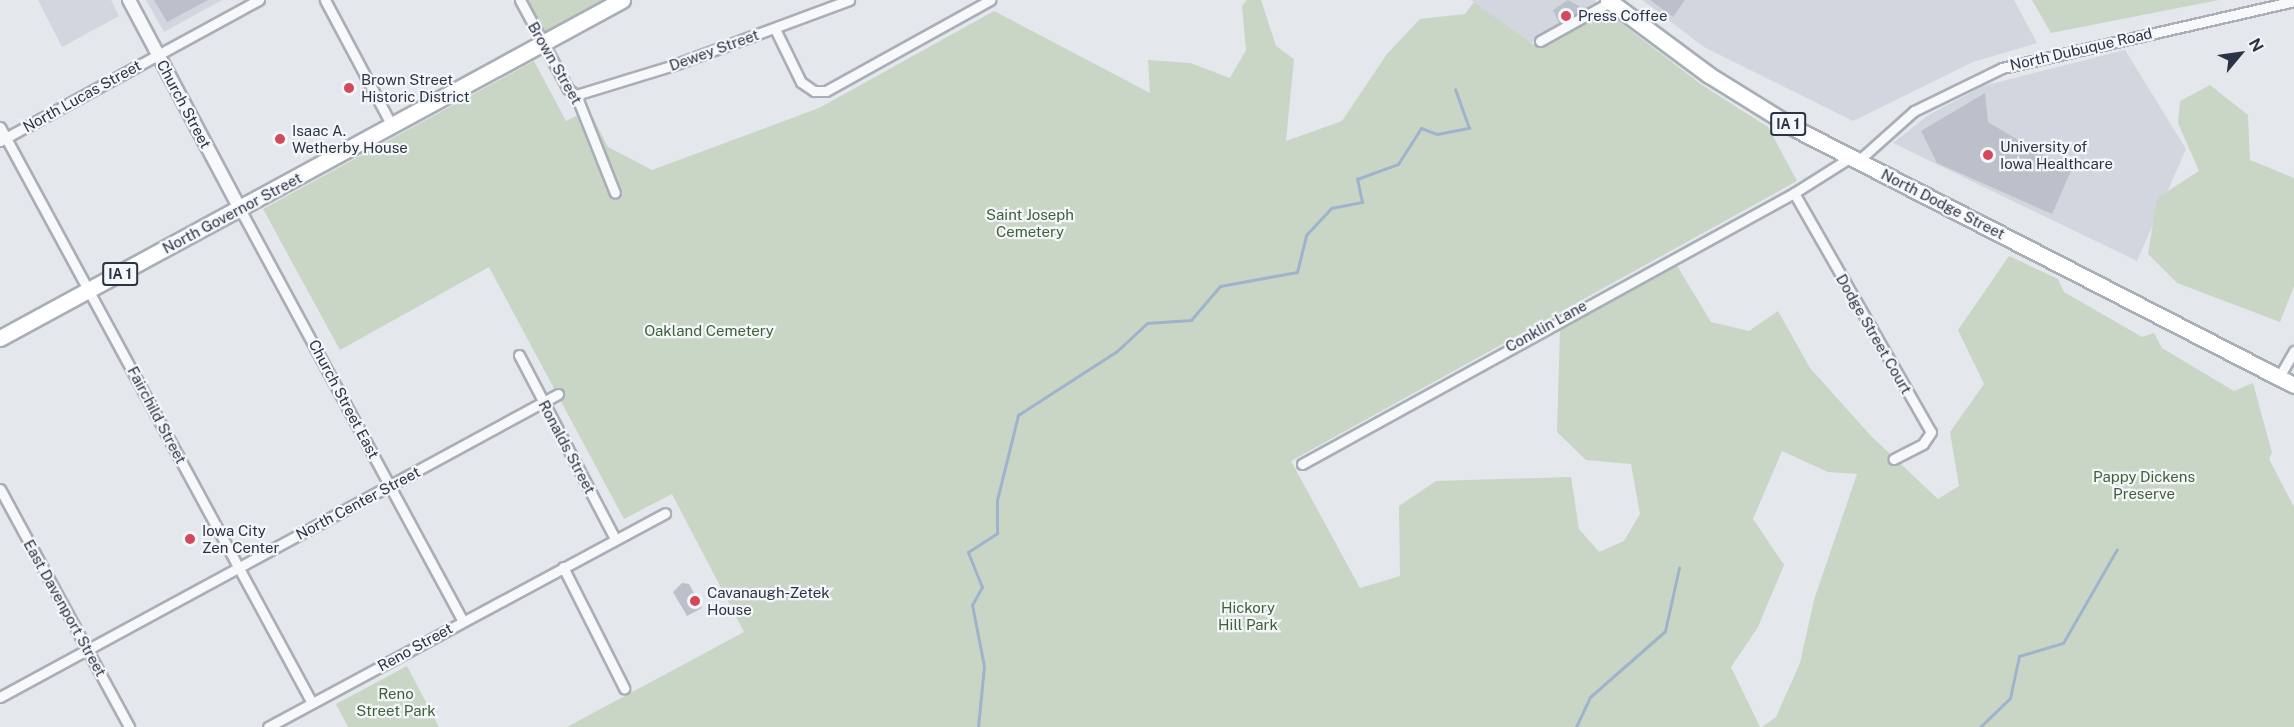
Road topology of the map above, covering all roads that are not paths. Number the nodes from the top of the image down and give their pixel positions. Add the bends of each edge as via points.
1 (129, 0) edge
2 (259, 0) edge
3 (325, 0) edge
4 (520, 0) edge
5 (622, 0) edge
6 (849, 0) edge
7 (990, 0) edge
8 (1609, 1) edge
9 (2294, 1) edge
10 (775, 29) junction
11 (1540, 40) dead end
12 (543, 43) junction
13 (158, 55) junction
14 (576, 95) junction
15 (392, 126) junction
16 (0, 127) edge
17 (3, 140) edge
18 (1855, 159) junction
19 (615, 193) dead end
20 (1794, 193) junction
21 (240, 209) junction
22 (90, 290) junction
23 (0, 338) edge
24 (2294, 351) edge
25 (519, 355) dead end
26 (2279, 377) junction
27 (2294, 385) edge
28 (558, 394) dead end
29 (543, 402) junction
30 (1894, 459) dead end
31 (1302, 464) dead end
32 (390, 485) junction
33 (0, 489) edge
34 (665, 513) dead end
35 (615, 539) junction
36 (239, 567) junction
37 (563, 567) junction
38 (463, 621) junction
39 (88, 649) junction
40 (624, 688) dead end
41 (0, 697) edge
42 (312, 703) junction
43 (129, 727) edge
44 (268, 727) edge

1 - 13 street, Church Street
2 - 13 street, North Lucas Street
3 - 15 street
4 - 12 street, Brown Street
5 - 12 main road, North Governor Street / IA 1
6 - 10 street, Dewey Street
7 - 10 street via 826,91 814,91 801,82
8 - 11 street
8 - 18 main road, North Dodge Street / IA 1 via 1752,103
9 - 18 street, North Dubuque Road via 2002,68 1914,111
10 - 14 street, Dewey Street
12 - 14 street, Brown Street via 568,89
12 - 15 main road, North Governor Street / IA 1
13 - 17 street, North Lucas Street
13 - 21 street, Church Street
14 - 19 street, Brown Street
15 - 21 main road, North Governor Street / IA 1
16 - 17 street, Fairchild Street
17 - 22 street, Fairchild Street
18 - 20 street, North Dubuque Road
18 - 26 main road, North Dodge Street / IA 1
20 - 30 street, Dodge Street Court via 1931,432 1923,444
20 - 31 street, Conklin Lane
21 - 22 main road, North Governor Street / IA 1
21 - 32 street, Church Street East
22 - 23 main road, North Governor Street / IA 1
22 - 36 street, Fairchild Street
24 - 26 street
25 - 29 street, Ronalds Street
26 - 27 main road, North Dodge Street / IA 1
28 - 29 street, North Center Street
29 - 32 street, North Center Street
29 - 35 street, Ronalds Street
32 - 36 street, North Center Street
32 - 38 street, Church Street East
33 - 39 street, East Davenport Street
34 - 35 street, Reno Street
35 - 37 street, Reno Street
36 - 39 street, North Center Street
36 - 42 street, Fairchild Street
37 - 38 street, Reno Street
37 - 40 street
38 - 42 street, Reno Street
39 - 41 street, North Center Street
39 - 43 street, East Davenport Street
42 - 44 street, Reno Street

